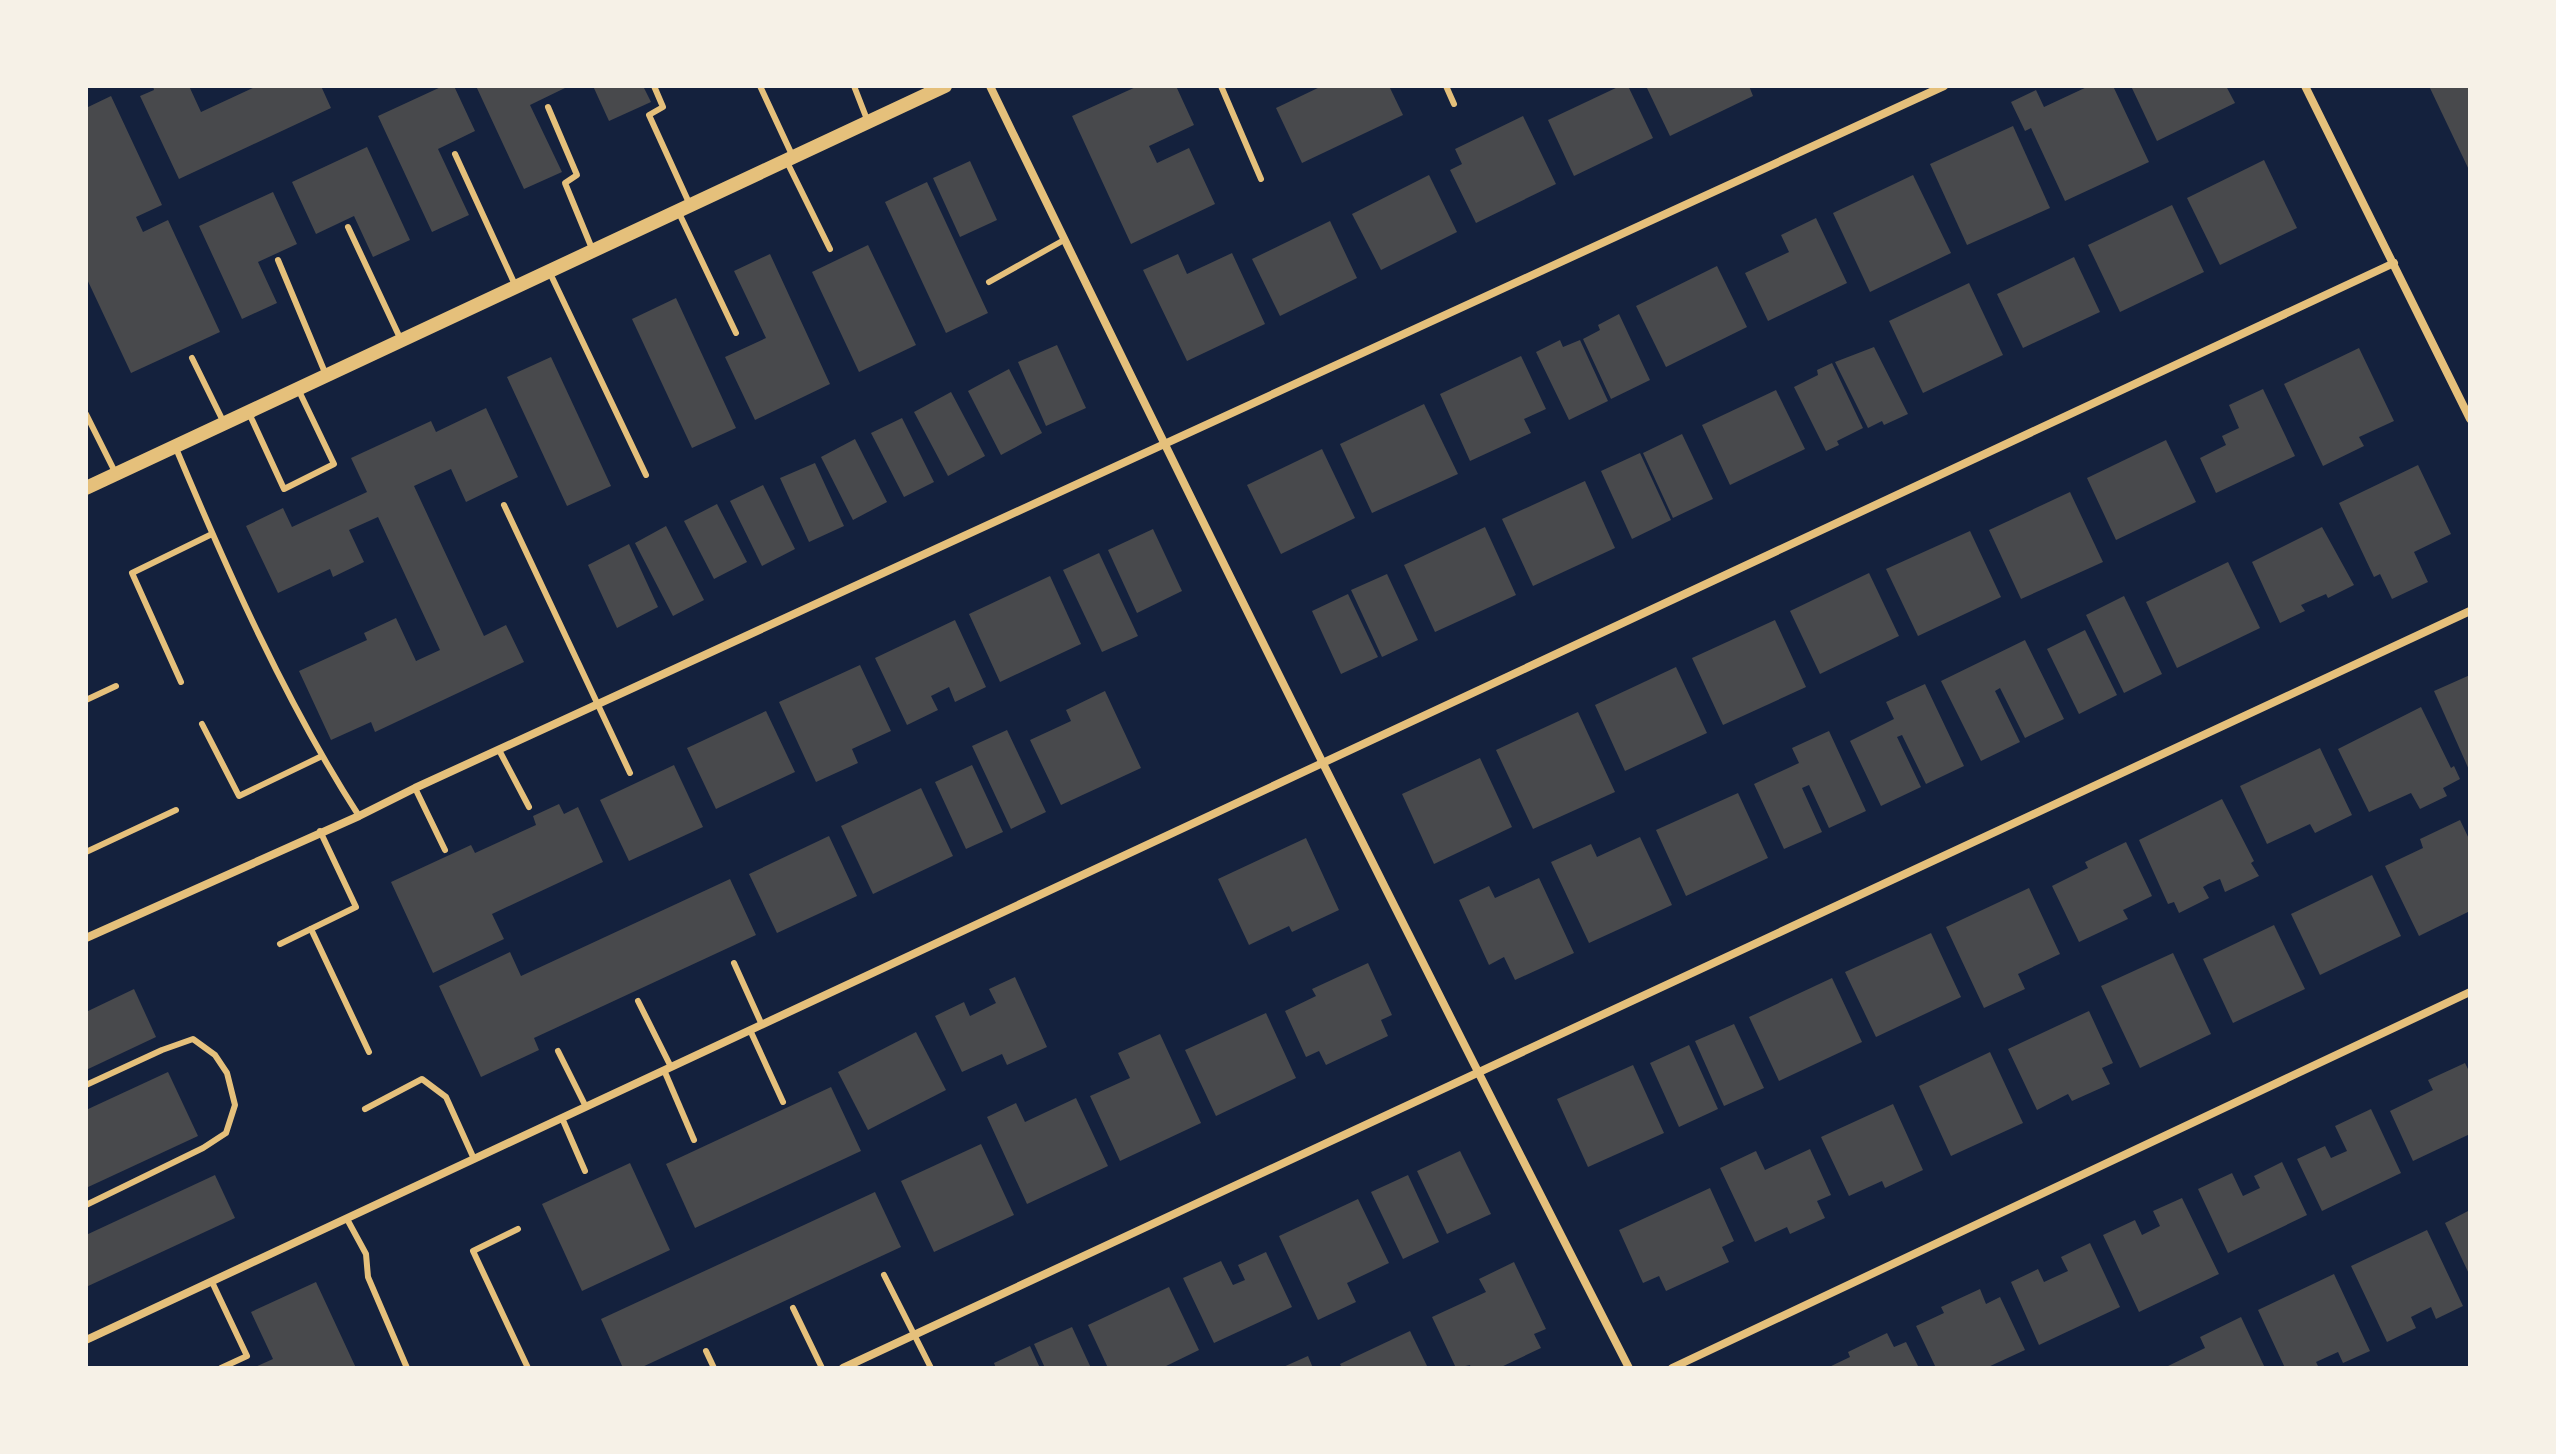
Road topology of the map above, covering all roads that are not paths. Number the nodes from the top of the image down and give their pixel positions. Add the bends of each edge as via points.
1 (654, 86) edge
2 (760, 86) edge
3 (854, 86) edge
4 (945, 86) edge
5 (990, 86) edge
6 (1221, 86) edge
7 (1446, 86) edge
8 (1944, 86) edge
9 (2305, 86) edge
10 (1454, 104) dead end
11 (548, 107) dead end
12 (868, 122) junction
13 (455, 154) dead end
14 (790, 158) junction
15 (1261, 179) dead end
16 (684, 208) junction
17 (348, 227) dead end
18 (1064, 240) junction
19 (830, 249) dead end
20 (593, 251) junction
21 (278, 260) dead end
22 (2394, 263) junction
23 (549, 271) junction
24 (989, 282) dead end
25 (516, 287) junction
26 (736, 333) dead end
27 (401, 340) junction
28 (192, 358) dead end
29 (326, 375) junction
30 (297, 389) junction
31 (248, 411) junction
32 (86, 414) edge
33 (2470, 419) edge
34 (224, 423) junction
35 (1163, 445) junction
36 (175, 446) junction
37 (116, 474) junction
38 (646, 475) dead end
39 (86, 488) edge
40 (504, 505) dead end
41 (212, 534) junction
42 (2470, 611) edge
43 (181, 682) dead end
44 (116, 686) dead end
45 (86, 700) edge
46 (598, 704) junction
47 (202, 724) dead end
48 (499, 750) junction
49 (320, 757) junction
50 (1322, 763) junction
51 (630, 773) dead end
52 (415, 788) junction
53 (529, 807) dead end
54 (176, 810) dead end
55 (359, 816) junction
56 (320, 831) junction
57 (445, 850) dead end
58 (86, 852) edge
59 (311, 929) junction
60 (86, 938) edge
61 (280, 944) dead end
62 (734, 963) dead end
63 (2470, 992) edge
64 (638, 1001) dead end
65 (762, 1025) junction
66 (750, 1030) junction
67 (558, 1051) dead end
68 (369, 1052) dead end
69 (668, 1069) junction
70 (1477, 1073) junction
71 (86, 1085) edge
72 (783, 1102) dead end
73 (586, 1107) junction
74 (365, 1109) dead end
75 (562, 1118) junction
76 (694, 1140) dead end
77 (474, 1159) junction
78 (585, 1171) dead end
79 (86, 1205) edge
80 (347, 1219) junction
81 (518, 1229) dead end
82 (884, 1275) dead end
83 (212, 1282) junction
84 (793, 1308) dead end
85 (914, 1335) junction
86 (86, 1340) edge
87 (706, 1351) dead end
88 (221, 1368) edge
89 (407, 1368) edge
90 (528, 1368) edge
91 (714, 1368) edge
92 (822, 1368) edge
93 (843, 1368) edge
94 (931, 1368) edge
95 (1629, 1368) edge
96 (1672, 1368) edge

1 - 16 lane via 663,107 649,115
2 - 14 lane
3 - 12 lane
4 - 12 street
5 - 18 street
6 - 15 lane
7 - 10 lane
8 - 35 street
9 - 22 street
11 - 20 lane via 577,175 565,183
12 - 14 street
13 - 25 lane
14 - 16 street
14 - 19 lane
16 - 20 street
16 - 26 lane
17 - 27 lane
18 - 24 lane
18 - 35 street
20 - 23 street
21 - 29 lane
22 - 33 street
22 - 50 street
23 - 25 street
23 - 38 lane
25 - 27 street
27 - 29 street
28 - 34 lane
29 - 30 street
30 - 31 street
30 - 31 lane via 334,464 284,489
31 - 34 street
32 - 37 lane
34 - 36 street
35 - 46 street
35 - 50 street
36 - 37 street
36 - 41 lane
37 - 39 street
40 - 46 lane
41 - 43 lane via 132,573
41 - 49 lane
42 - 70 street
44 - 45 lane
46 - 48 street
46 - 51 lane
47 - 49 lane via 239,796
48 - 52 street
48 - 53 lane
49 - 55 lane
50 - 65 street
50 - 70 street
52 - 55 street
52 - 57 lane
54 - 58 lane
55 - 56 street
56 - 59 lane via 356,907
56 - 60 street
59 - 61 lane
59 - 68 lane
62 - 65 lane
63 - 96 street
64 - 69 lane
65 - 66 street
66 - 69 street
66 - 72 lane
67 - 73 lane
69 - 73 street
69 - 76 lane
70 - 85 street
70 - 95 street
71 - 79 lane via 193,1039 215,1055 227,1073 235,1105 226,1133
73 - 75 street
74 - 77 lane via 422,1079 446,1097
75 - 77 street
75 - 78 lane
77 - 80 street
80 - 83 street
80 - 89 lane via 366,1254 368,1277
81 - 90 lane via 473,1251
82 - 85 lane
83 - 86 street
83 - 88 lane via 247,1356
84 - 92 lane
85 - 93 street
85 - 94 lane
87 - 91 lane

